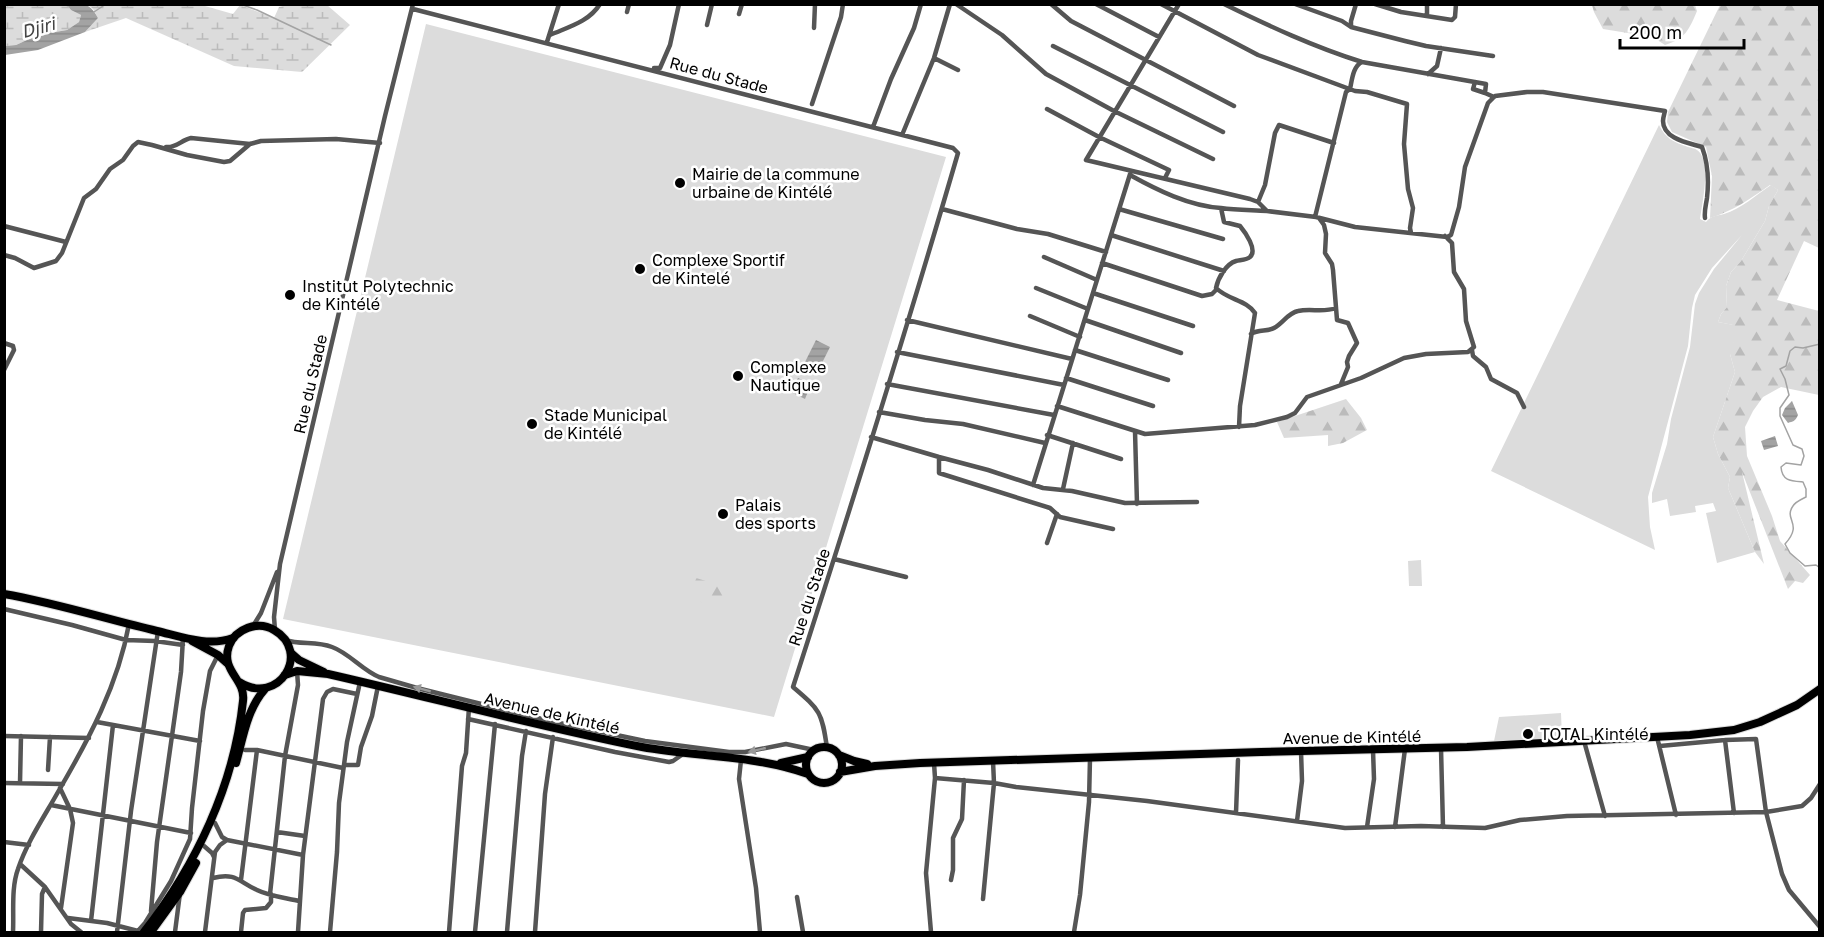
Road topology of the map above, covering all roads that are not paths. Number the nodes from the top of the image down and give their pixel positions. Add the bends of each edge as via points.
1 (559, 4) edge
2 (600, 4) edge
3 (629, 4) edge
4 (679, 4) edge
5 (712, 4) edge
6 (742, 4) edge
7 (815, 4) edge
8 (843, 4) edge
9 (921, 4) edge
10 (950, 4) edge
11 (956, 4) edge
12 (1051, 4) edge
13 (1096, 4) edge
14 (1161, 4) edge
15 (1179, 4) edge
16 (1224, 4) edge
17 (1295, 4) edge
18 (1356, 4) edge
19 (1375, 4) edge
20 (1427, 4) edge
21 (1456, 4) edge
22 (413, 7) edge
23 (627, 12) dead end
24 (1174, 12) junction
25 (739, 14) dead end
26 (1427, 16) junction
27 (707, 25) dead end
28 (1351, 27) junction
29 (814, 28) dead end
30 (550, 35) junction
31 (1159, 37) junction
32 (547, 42) junction
33 (1053, 45) dead end
34 (1441, 48) junction
35 (1493, 56) dead end
36 (934, 58) junction
37 (1145, 60) junction
38 (1362, 62) junction
39 (651, 69) junction
40 (958, 70) dead end
41 (1428, 74) junction
42 (1474, 82) junction
43 (1129, 86) junction
44 (1347, 90) junction
45 (1485, 93) junction
46 (1494, 97) junction
47 (812, 104) dead end
48 (1234, 106) dead end
49 (1047, 109) dead end
50 (1114, 111) junction
51 (873, 127) junction
52 (1223, 132) dead end
53 (902, 135) junction
54 (1099, 137) junction
55 (380, 143) junction
56 (250, 144) junction
57 (1334, 144) junction
58 (160, 147) junction
59 (1213, 159) dead end
60 (1130, 173) junction
61 (1165, 178) junction
62 (1258, 202) junction
63 (1221, 208) junction
64 (942, 209) junction
65 (1119, 209) junction
66 (1267, 211) junction
67 (1317, 217) junction
68 (1705, 218) dead end
69 (4, 226) edge
70 (1411, 233) junction
71 (1111, 235) junction
72 (1445, 236) junction
73 (1223, 239) dead end
74 (66, 243) junction
75 (1106, 252) junction
76 (4, 255) edge
77 (1044, 257) dead end
78 (1102, 264) junction
79 (1224, 272) junction
80 (1097, 280) junction
81 (1036, 288) dead end
82 (1217, 289) junction
83 (1093, 293) junction
84 (1336, 308) junction
85 (1088, 309) junction
86 (1030, 316) dead end
87 (1254, 319) junction
88 (907, 320) junction
89 (1085, 320) junction
90 (1193, 326) dead end
91 (1262, 330) junction
92 (1251, 334) junction
93 (1080, 337) junction
94 (4, 343) edge
95 (1075, 350) junction
96 (1472, 350) junction
97 (897, 352) junction
98 (1181, 353) dead end
99 (1072, 359) junction
100 (4, 370) edge
101 (1066, 378) junction
102 (1168, 380) dead end
103 (887, 384) junction
104 (1341, 384) junction
105 (1064, 386) junction
106 (1057, 406) junction
107 (1153, 406) dead end
108 (1524, 407) dead end
109 (879, 412) junction
110 (1054, 414) junction
111 (1239, 427) junction
112 (1135, 431) junction
113 (1047, 435) junction
114 (871, 437) junction
115 (1045, 443) junction
116 (1073, 443) junction
117 (939, 458) junction
118 (1121, 459) dead end
119 (1033, 485) junction
120 (1063, 489) junction
121 (1197, 502) dead end
122 (1137, 504) junction
123 (1057, 514) junction
124 (1113, 530) dead end
125 (1047, 543) dead end
126 (834, 559) junction
127 (280, 564) junction
128 (906, 577) dead end
129 (4, 594) edge
130 (4, 609) edge
131 (129, 624) junction
132 (253, 626) junction
133 (275, 630) junction
134 (158, 631) junction
135 (233, 638) junction
136 (126, 640) junction
137 (285, 640) junction
138 (155, 641) junction
139 (185, 641) junction
140 (291, 653) junction
141 (218, 655) junction
142 (227, 663) junction
143 (297, 671) junction
144 (328, 674) junction
145 (285, 675) junction
146 (239, 682) junction
147 (360, 682) junction
148 (378, 686) junction
149 (265, 688) junction
150 (1820, 690) edge
151 (357, 694) junction
152 (469, 707) junction
153 (468, 719) junction
154 (97, 722) junction
155 (495, 724) junction
156 (113, 725) junction
157 (142, 730) junction
158 (526, 731) junction
159 (171, 735) junction
160 (4, 736) edge
161 (21, 736) junction
162 (50, 737) junction
163 (553, 737) junction
164 (1657, 737) junction
165 (89, 738) junction
166 (1725, 740) junction
167 (200, 741) junction
168 (1584, 741) junction
169 (1660, 746) junction
170 (827, 748) junction
171 (1442, 748) junction
172 (1405, 749) junction
173 (245, 750) dead end
174 (258, 750) junction
175 (814, 750) junction
176 (1373, 750) junction
177 (1301, 752) junction
178 (684, 753) junction
179 (838, 755) junction
180 (285, 756) junction
181 (808, 757) junction
182 (1090, 758) junction
183 (741, 760) junction
184 (1238, 760) dead end
185 (993, 761) junction
186 (314, 763) junction
187 (773, 763) junction
188 (934, 763) junction
189 (875, 765) junction
190 (344, 766) junction
191 (48, 770) dead end
192 (840, 772) junction
193 (808, 774) junction
194 (935, 778) junction
195 (964, 780) junction
196 (4, 783) edge
197 (20, 783) junction
198 (994, 783) junction
199 (1820, 784) edge
200 (62, 786) junction
201 (1089, 795) junction
202 (51, 805) junction
203 (70, 809) junction
204 (1766, 812) junction
205 (1236, 813) junction
206 (1734, 813) junction
207 (1676, 815) junction
208 (1605, 816) junction
209 (104, 817) junction
210 (1297, 821) junction
211 (130, 822) junction
212 (215, 823) junction
213 (159, 827) junction
214 (1368, 827) junction
215 (1395, 827) junction
216 (1443, 827) junction
217 (277, 832) junction
218 (191, 833) junction
219 (305, 836) junction
220 (227, 840) junction
221 (4, 842) edge
222 (246, 843) junction
223 (28, 845) junction
224 (204, 846) junction
225 (275, 850) junction
226 (303, 855) junction
227 (214, 857) junction
228 (20, 864) junction
229 (213, 878) junction
230 (241, 880) junction
231 (951, 880) dead end
232 (45, 887) junction
233 (180, 892) junction
234 (271, 894) junction
235 (797, 897) dead end
236 (983, 899) dead end
237 (299, 901) junction
238 (61, 908) junction
239 (151, 913) junction
240 (68, 918) junction
241 (91, 921) junction
242 (71, 924) junction
243 (117, 926) junction
244 (1820, 927) edge
245 (140, 932) edge
246 (13, 933) edge
247 (41, 933) edge
248 (71, 933) edge
249 (81, 933) edge
250 (117, 933) edge
251 (151, 933) edge
252 (175, 933) edge
253 (206, 933) edge
254 (241, 933) edge
255 (298, 933) edge
256 (330, 933) edge
257 (449, 933) edge
258 (475, 933) edge
259 (507, 933) edge
260 (535, 933) edge
261 (760, 933) edge
262 (804, 933) edge
263 (931, 933) edge
264 (1074, 933) edge

1 - 30 street
2 - 30 street via 583,21
3 - 23 street
4 - 39 street via 670,45 660,68
5 - 27 street
6 - 25 street
7 - 29 street
8 - 47 street
9 - 51 street
10 - 36 street
11 - 50 street via 1046,74
12 - 37 street via 1071,21
13 - 31 street
14 - 24 street
15 - 24 street
16 - 38 street via 1300,40
17 - 28 street
18 - 28 street
19 - 26 street
20 - 26 street
21 - 26 street via 1452,21
22 - 32 street, Rue du Stade
22 - 55 street, Rue du Stade
24 - 31 street
24 - 44 street via 1258,55
28 - 34 street
30 - 32 street
31 - 37 street
32 - 39 street, Rue du Stade
33 - 43 street
34 - 35 street
34 - 41 street via 1437,66
36 - 40 street
36 - 53 street
37 - 43 street
37 - 48 street
38 - 41 street
38 - 44 street via 1355,68
39 - 51 street, Rue du Stade
41 - 42 street
42 - 45 street via 1473,89
42 - 45 street via 1486,84
43 - 50 street
43 - 52 street
44 - 57 street
44 - 70 street via 1407,104 1404,144 1413,208
45 - 46 street
46 - 68 street via 1543,92 1665,111 1663,122 1670,134 1702,147 1708,173
46 - 72 street via 1484,110 1465,167 1456,222 1451,235
49 - 54 street
50 - 54 street
50 - 59 street
51 - 53 street, Rue du Stade
53 - 64 street, Rue du Stade via 957,151
54 - 60 street via 1086,160
54 - 61 street via 1169,170
55 - 56 street via 336,139
55 - 127 street, Rue du Stade
56 - 58 street via 191,138 176,146
56 - 58 street via 224,162
57 - 62 street via 1279,125
57 - 67 street
58 - 74 street via 138,142 133,146 84,198
60 - 61 street
60 - 63 street via 1152,188
60 - 65 street
61 - 62 street
62 - 66 street
63 - 66 street
63 - 79 street via 1224,222 1240,226 1253,250 1252,256 1234,262
64 - 75 street
64 - 88 street, Rue du Stade
65 - 71 street
65 - 73 street
66 - 67 street
67 - 70 street via 1356,228
67 - 84 street via 1326,234 1325,253 1332,264
69 - 74 street
70 - 72 street
71 - 75 street
71 - 79 street
72 - 96 street via 1452,243 1454,272 1464,289
74 - 76 street via 56,261 34,268
75 - 78 street
77 - 80 street
78 - 80 street
78 - 82 street via 1202,296
79 - 82 street
80 - 83 street
81 - 85 street
82 - 87 street via 1252,308
83 - 85 street
83 - 90 street
84 - 91 street via 1293,312 1273,329
84 - 104 street via 1337,320 1348,323 1357,343
85 - 89 street
86 - 93 street
87 - 91 street
87 - 92 street
88 - 97 street, Rue du Stade
88 - 99 street
89 - 93 street
89 - 98 street
91 - 92 street
92 - 111 street
93 - 95 street
94 - 100 street via 14,348
95 - 99 street
95 - 102 street
96 - 104 street via 1404,358
96 - 108 street via 1491,379 1517,393
97 - 103 street, Rue du Stade
97 - 105 street
99 - 101 street
101 - 105 street
101 - 107 street
103 - 109 street, Rue du Stade
103 - 110 street
104 - 111 street via 1306,397 1295,413 1287,417
105 - 106 street
106 - 110 street
106 - 112 street
109 - 114 street, Rue du Stade
109 - 115 street via 963,424
110 - 113 street
111 - 112 street via 1145,434
112 - 122 street
113 - 115 street
113 - 116 street
114 - 117 street
114 - 126 street, Rue du Stade
115 - 119 street
116 - 118 street
116 - 120 street
117 - 119 street
117 - 123 street via 939,473 1050,508
119 - 120 street
120 - 122 street
121 - 122 street
123 - 124 street
123 - 125 street
126 - 128 street
126 - 170 street, Rue du Stade via 793,687 820,714
127 - 132 street, Rue du Stade
127 - 133 street, Rue du Stade
129 - 131 main road
130 - 136 street
131 - 134 main road
131 - 136 street
132 - 133 main road
132 - 135 main road
133 - 137 main road
134 - 138 street
134 - 139 main road
135 - 139 main road via 220,642
135 - 142 main road
136 - 138 street
136 - 154 street
137 - 140 main road
175 -> 137 street via 786,744 745,752 718,751 594,731 379,677 331,646
138 - 139 street
138 - 157 street
139 - 141 main road
139 - 159 street
140 - 144 main road, Avenue de Kintélé
140 - 145 main road
141 - 142 main road
141 - 167 street via 210,673
142 - 146 main road
143 - 144 main road, Avenue de Kintélé
143 - 145 main road, Avenue de Kintélé
143 - 180 street
144 - 147 main road, Avenue de Kintélé
145 - 149 main road
146 - 149 main road
146 - 245 main road via 244,696 240,723 220,799 188,867 164,906
147 - 148 main road, Avenue de Kintélé
147 - 151 street
148 - 152 main road, Avenue de Kintélé
148 - 190 street via 358,765
149 - 212 main road via 246,724
150 - 164 main road, Avenue de Kintélé via 1783,713 1743,728
151 - 186 street via 333,689 325,696
151 - 190 street
152 - 153 street
152 - 178 main road, Avenue de Kintélé via 591,737
153 - 155 street
153 - 257 street
154 - 156 street
154 - 165 street
155 - 158 street
155 - 258 street
156 - 157 street
156 - 209 street
157 - 159 street
157 - 211 street
158 - 163 street
158 - 259 street
159 - 167 street
159 - 213 street
160 - 161 street
161 - 162 street
161 - 197 street
162 - 165 street
162 - 191 street
163 - 178 street via 669,762
163 - 260 street
164 - 168 main road, Avenue de Kintélé
164 - 169 street
165 - 200 street
166 - 169 street
166 - 204 street via 1756,739
166 - 206 street
167 - 218 street
168 - 171 main road, Avenue de Kintélé
168 - 208 street
169 - 207 street
170 - 175 main road
170 - 179 main road, Avenue de Kintélé
171 - 172 main road, Avenue de Kintélé
171 - 216 street
172 - 176 main road, Avenue de Kintélé
172 - 215 street
173 - 174 street
174 - 180 street
174 - 222 street
175 - 181 main road
176 - 177 main road, Avenue de Kintélé
176 - 214 street
177 - 182 main road, Avenue de Kintélé
177 - 210 street
178 - 183 main road, Avenue de Kintélé
179 - 189 main road, Avenue de Kintélé
179 - 192 main road
180 - 186 street
180 - 217 street
181 - 187 main road, Avenue de Kintélé
181 - 193 main road
182 - 185 main road, Avenue de Kintélé
182 - 201 street
183 - 187 main road, Avenue de Kintélé
183 - 261 street via 739,779
184 - 205 street
185 - 188 main road, Avenue de Kintélé
185 - 198 street
186 - 190 street
186 - 219 street
187 - 193 main road, Avenue de Kintélé
188 - 189 main road, Avenue de Kintélé
188 - 194 street
189 - 192 main road, Avenue de Kintélé
190 - 256 street
192 - 193 main road, Avenue de Kintélé via 837,778 825,783
194 - 195 street
194 - 263 street via 926,873
195 - 198 street
195 - 231 street via 962,819 953,838
196 - 197 street
197 - 200 street
198 - 201 street
198 - 236 street
199 - 204 street via 1802,806
200 - 202 street
200 - 203 street
201 - 205 street
201 - 264 street
202 - 203 street
202 - 223 street
203 - 209 street
203 - 238 street via 73,823
204 - 206 street
204 - 244 street via 1785,883
205 - 210 street
206 - 207 street
207 - 208 street
208 - 216 street via 1520,819 1485,828
209 - 211 street
209 - 241 street
210 - 214 street
211 - 213 street
211 - 243 street
212 - 220 street
212 - 224 main road
213 - 218 street
213 - 239 street
214 - 215 street
215 - 216 street
217 - 219 street
217 - 225 street
218 - 239 street via 176,873
219 - 226 street
220 - 222 street
220 - 227 street via 220,844
221 - 223 street
222 - 225 street
222 - 230 street
223 - 228 street
224 - 227 street
224 - 233 main road
225 - 226 street
225 - 234 street
226 - 237 street
227 - 229 street
228 - 232 street
228 - 246 street via 15,883
229 - 230 street
229 - 253 street
230 - 234 street
232 - 238 street
232 - 247 street
233 - 251 main road
233 - 252 street
234 - 237 street
234 - 254 street via 266,908 245,910
235 - 262 street
237 - 255 street
238 - 240 street
239 - 245 street
240 - 241 street
240 - 242 street
241 - 243 street
242 - 248 street
242 - 249 street
243 - 245 street
243 - 250 street

